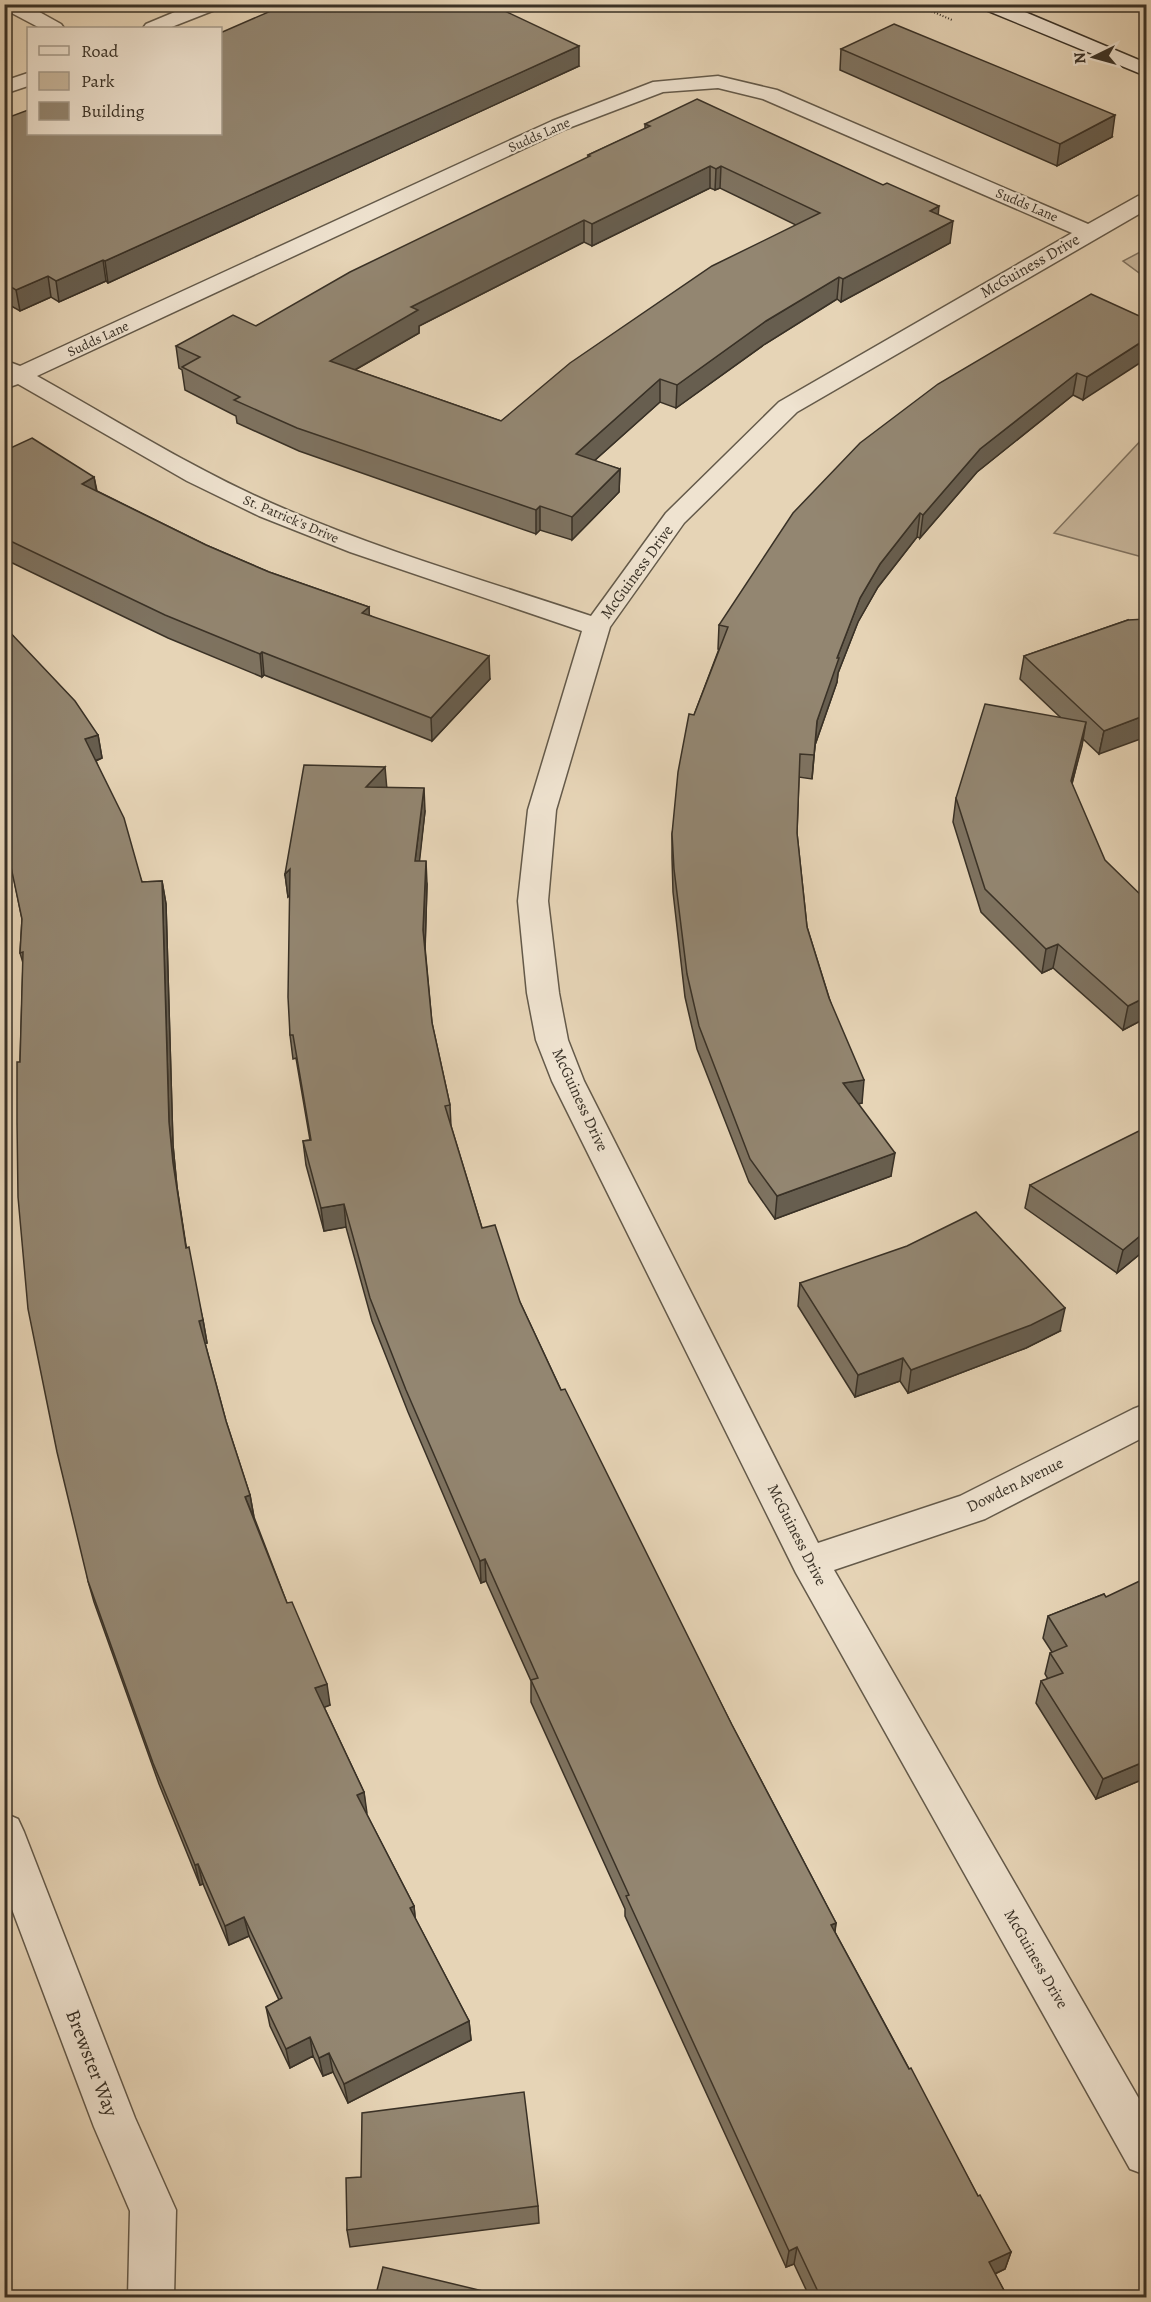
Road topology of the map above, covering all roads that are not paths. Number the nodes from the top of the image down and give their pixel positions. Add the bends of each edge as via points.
1 (9, 4) edge
2 (213, 4) edge
3 (988, 4) edge
4 (52, 27) edge
5 (156, 27) edge
6 (1146, 70) edge
7 (27, 79) edge
8 (4, 88) edge
9 (1146, 201) edge
10 (1089, 232) junction
11 (9, 375) edge
12 (597, 627) junction
13 (1146, 1419) edge
14 (809, 1562) junction
15 (4, 1832) edge
16 (1146, 2153) edge
17 (151, 2298) edge

1 - 4 street
2 - 5 street
3 - 6 street
7 - 8 street
9 - 10 street, McGuiness Drive
10 - 11 street, Sudds Lane via 770,94 718,82 660,86 559,125
10 - 12 street, McGuiness Drive via 788,407 675,518
11 - 12 street, St. Patrick's Drive via 268,511 359,547
12 - 14 street, McGuiness Drive via 542,810 533,901 552,1040 568,1081
13 - 14 street, Dowden Avenue via 972,1508
14 - 16 street, McGuiness Drive
15 - 17 street, Brewster Way via 116,2127 153,2210

